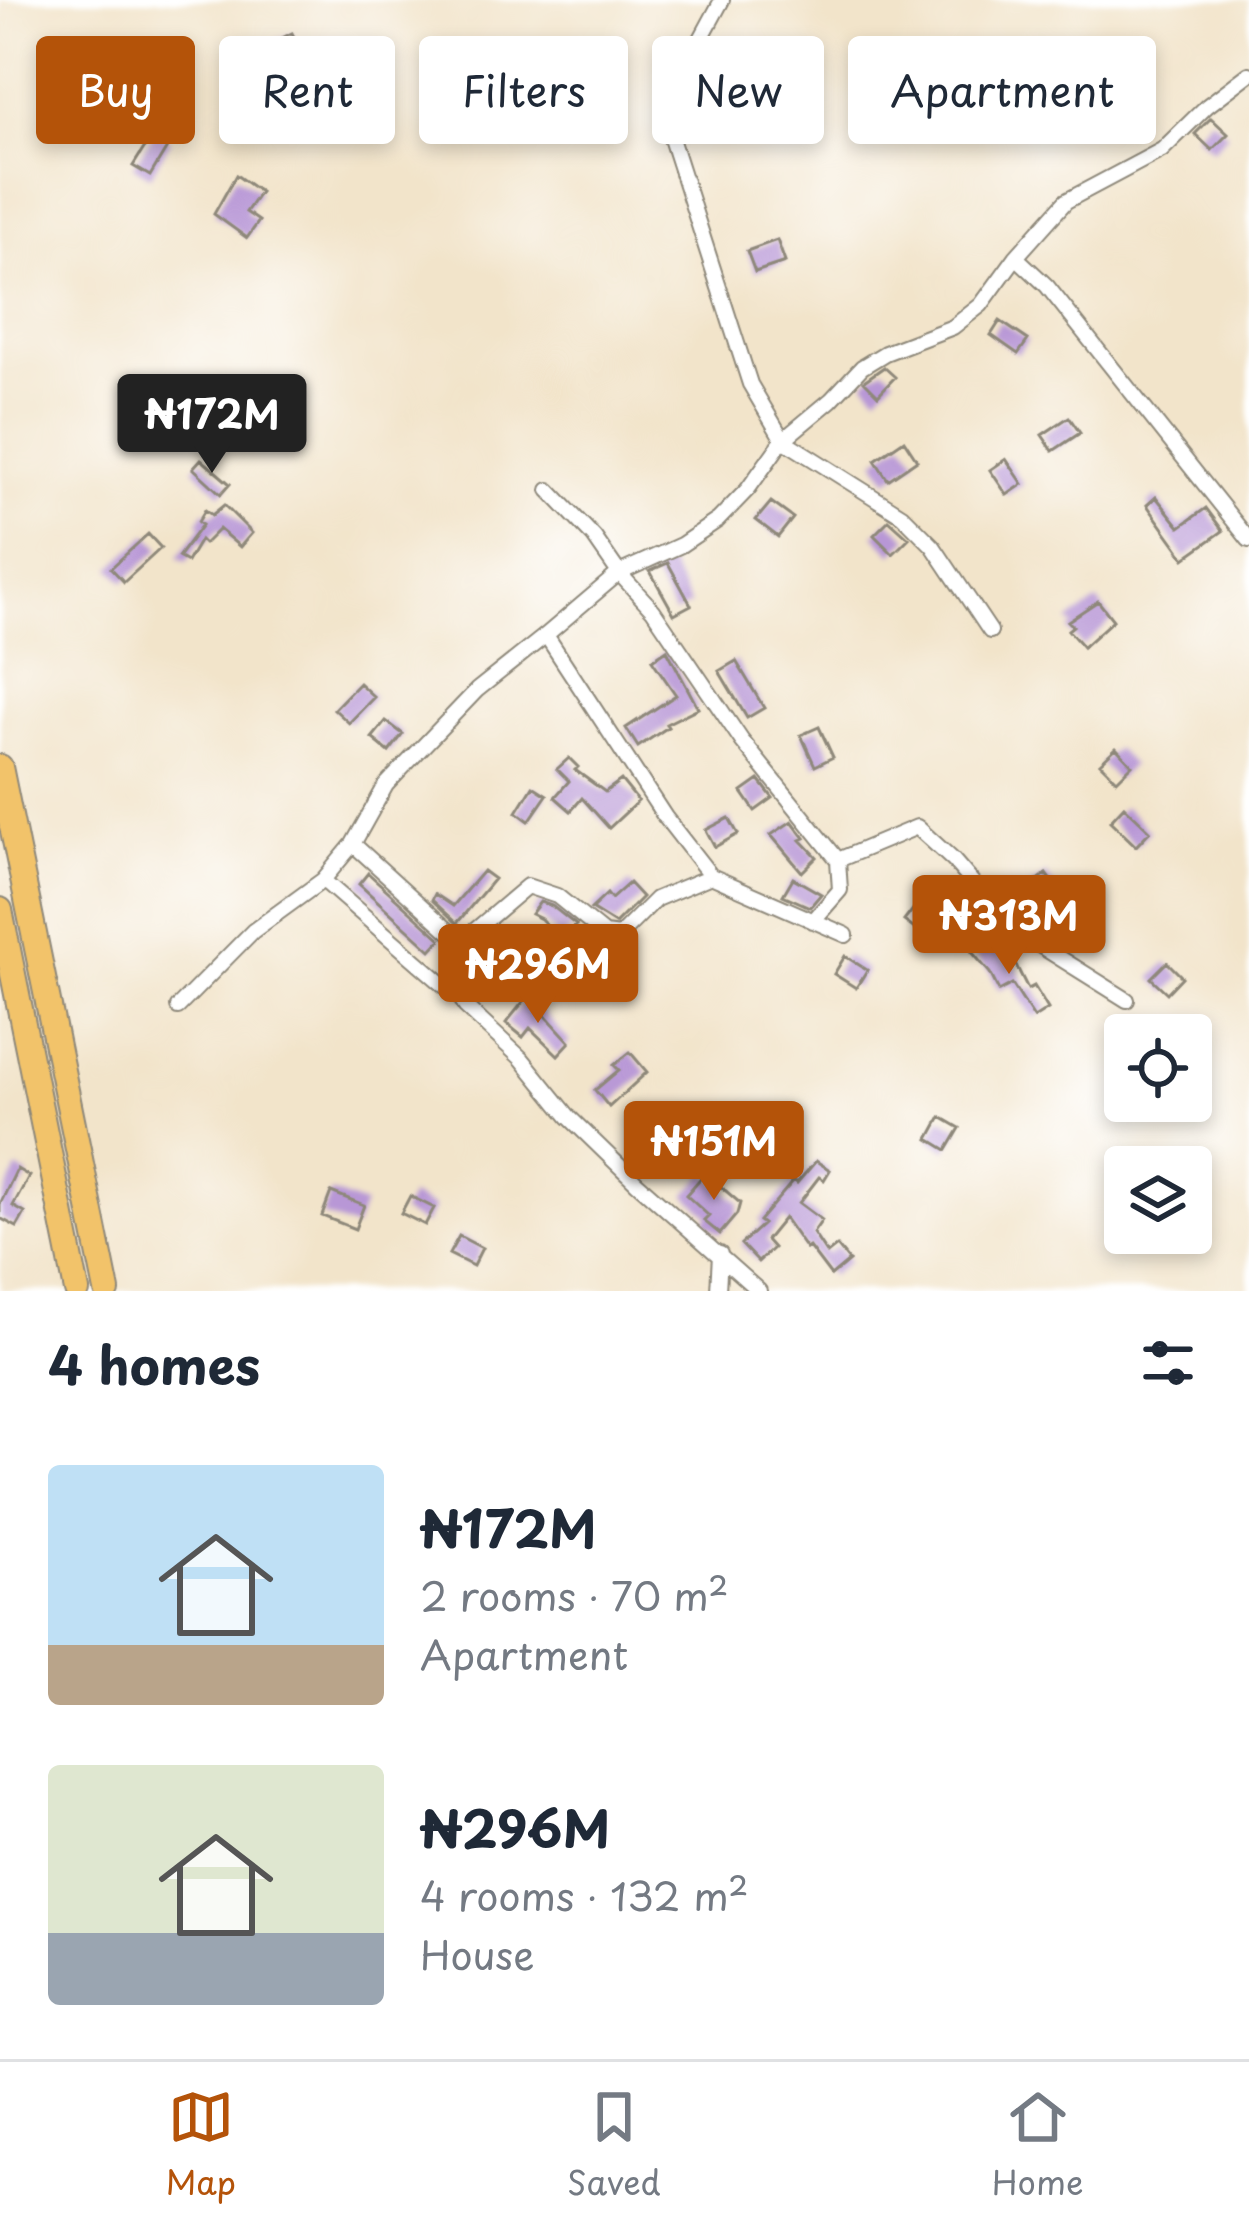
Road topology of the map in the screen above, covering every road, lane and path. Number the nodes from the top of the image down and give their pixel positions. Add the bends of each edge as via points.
1 (722, 0) edge
2 (1249, 74) edge
3 (1016, 257) junction
4 (783, 440) junction
5 (549, 490) dead end
6 (1249, 540) edge
7 (619, 573) junction
8 (990, 631) dead end
9 (546, 635) junction
10 (0, 767) edge
11 (353, 844) junction
12 (838, 860) junction
13 (711, 876) junction
14 (323, 880) junction
15 (0, 910) edge
16 (813, 921) junction
17 (846, 935) dead end
18 (461, 942) junction
19 (1127, 1000) dead end
20 (466, 1006) junction
21 (178, 1007) dead end
22 (720, 1254) junction
23 (77, 1291) edge
24 (107, 1291) edge
25 (718, 1291) edge
26 (759, 1291) edge

1 - 4 street via 670,96 668,129 751,384
2 - 3 street via 1162,150 1066,201
3 - 4 street via 981,305 953,327 862,367
3 - 6 street
4 - 7 street via 718,520
4 - 8 street via 902,515
5 - 7 street
7 - 9 street
7 - 12 street
9 - 11 street via 477,690 386,785
9 - 13 street
10 - 24 highway
11 - 14 street
11 - 18 street
12 - 16 street via 840,890
12 - 19 street via 917,827 1012,928
13 - 16 street
13 - 18 street via 656,899 619,936 526,886
14 - 20 street
14 - 21 street via 253,931
15 - 23 highway
16 - 17 street
18 - 20 street
20 - 22 street via 568,1117
22 - 25 street
22 - 26 street

